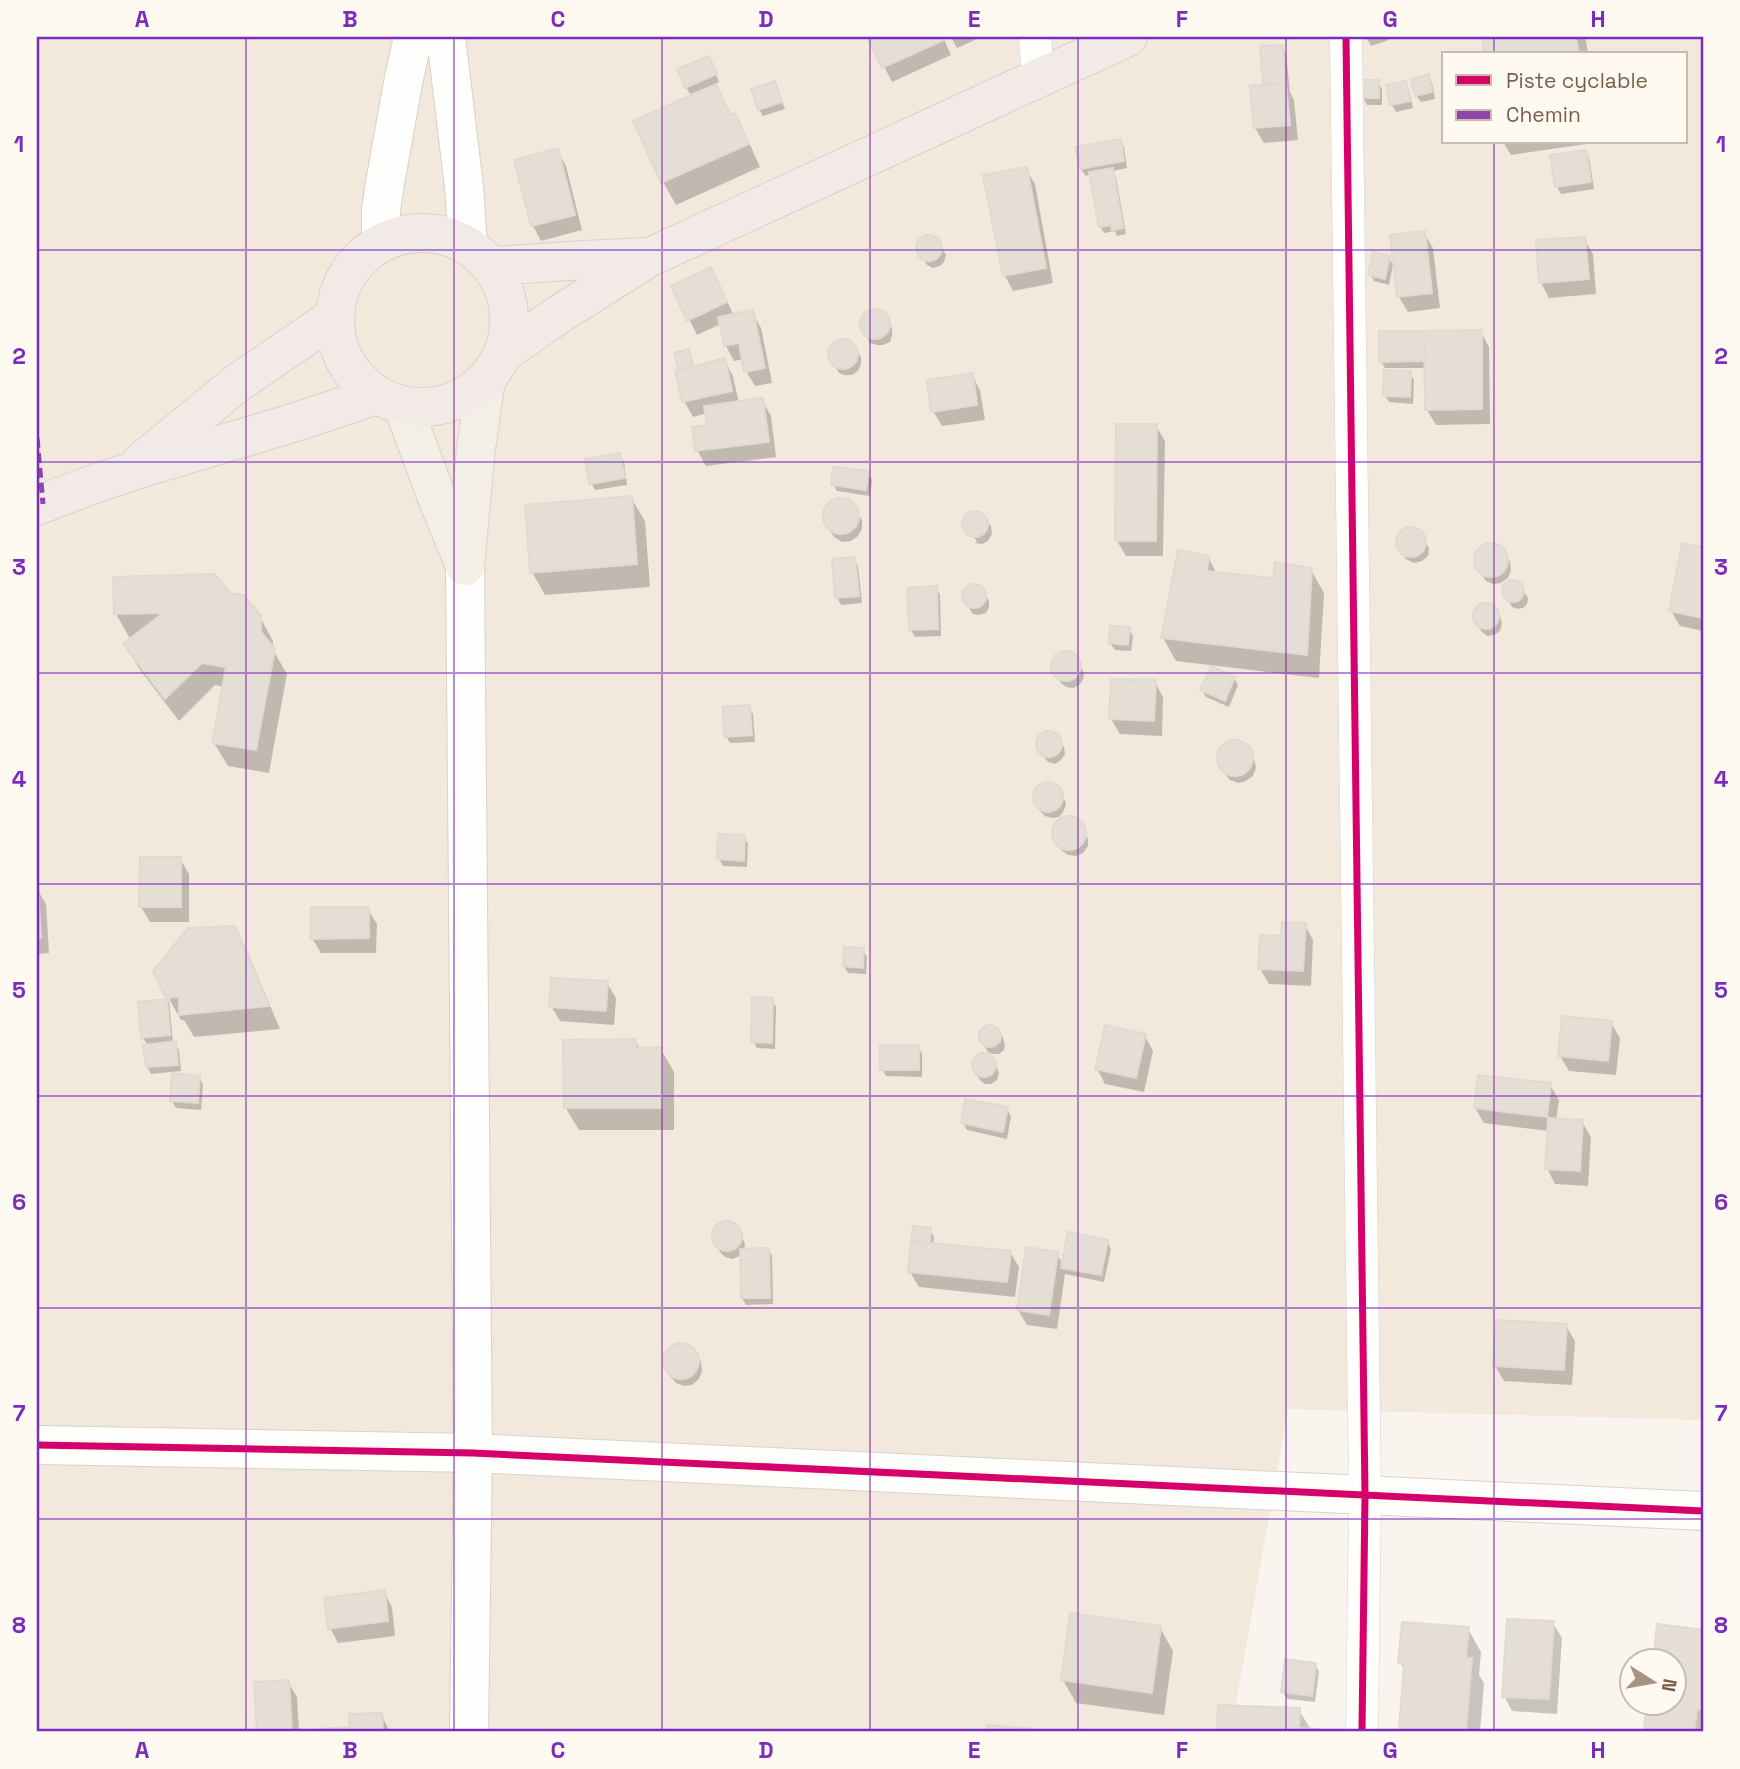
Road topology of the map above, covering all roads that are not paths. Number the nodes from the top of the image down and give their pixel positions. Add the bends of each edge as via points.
1 (413, 37) edge
2 (446, 37) edge
3 (1035, 37) edge
4 (1128, 37) edge
5 (1346, 37) edge
6 (1038, 78) junction
7 (381, 242) junction
8 (480, 256) junction
9 (650, 257) junction
10 (334, 317) junction
11 (495, 366) junction
12 (389, 400) junction
13 (129, 472) junction
14 (37, 506) edge
15 (465, 566) junction
16 (37, 1445) edge
17 (473, 1453) junction
18 (1365, 1495) junction
19 (1703, 1511) edge
20 (469, 1732) edge
21 (1362, 1732) edge

1 - 7 street via 385,183
2 - 8 street via 464,187
3 - 6 street
4 - 6 highway
5 - 18 street
6 - 9 highway
7 - 8 highway via 410,233 440,234
7 - 10 highway via 356,261 340,287
8 - 9 highway
8 - 11 highway via 505,293 510,323
9 - 11 highway via 558,315
10 - 12 highway via 338,347 352,375
10 - 13 highway via 236,384
11 - 12 highway via 451,404 434,408
11 - 15 main road via 476,447
12 - 13 highway via 328,413
12 - 15 main road
13 - 14 highway
15 - 17 street
16 - 17 street
17 - 18 street
17 - 20 street
18 - 19 street
18 - 21 street

